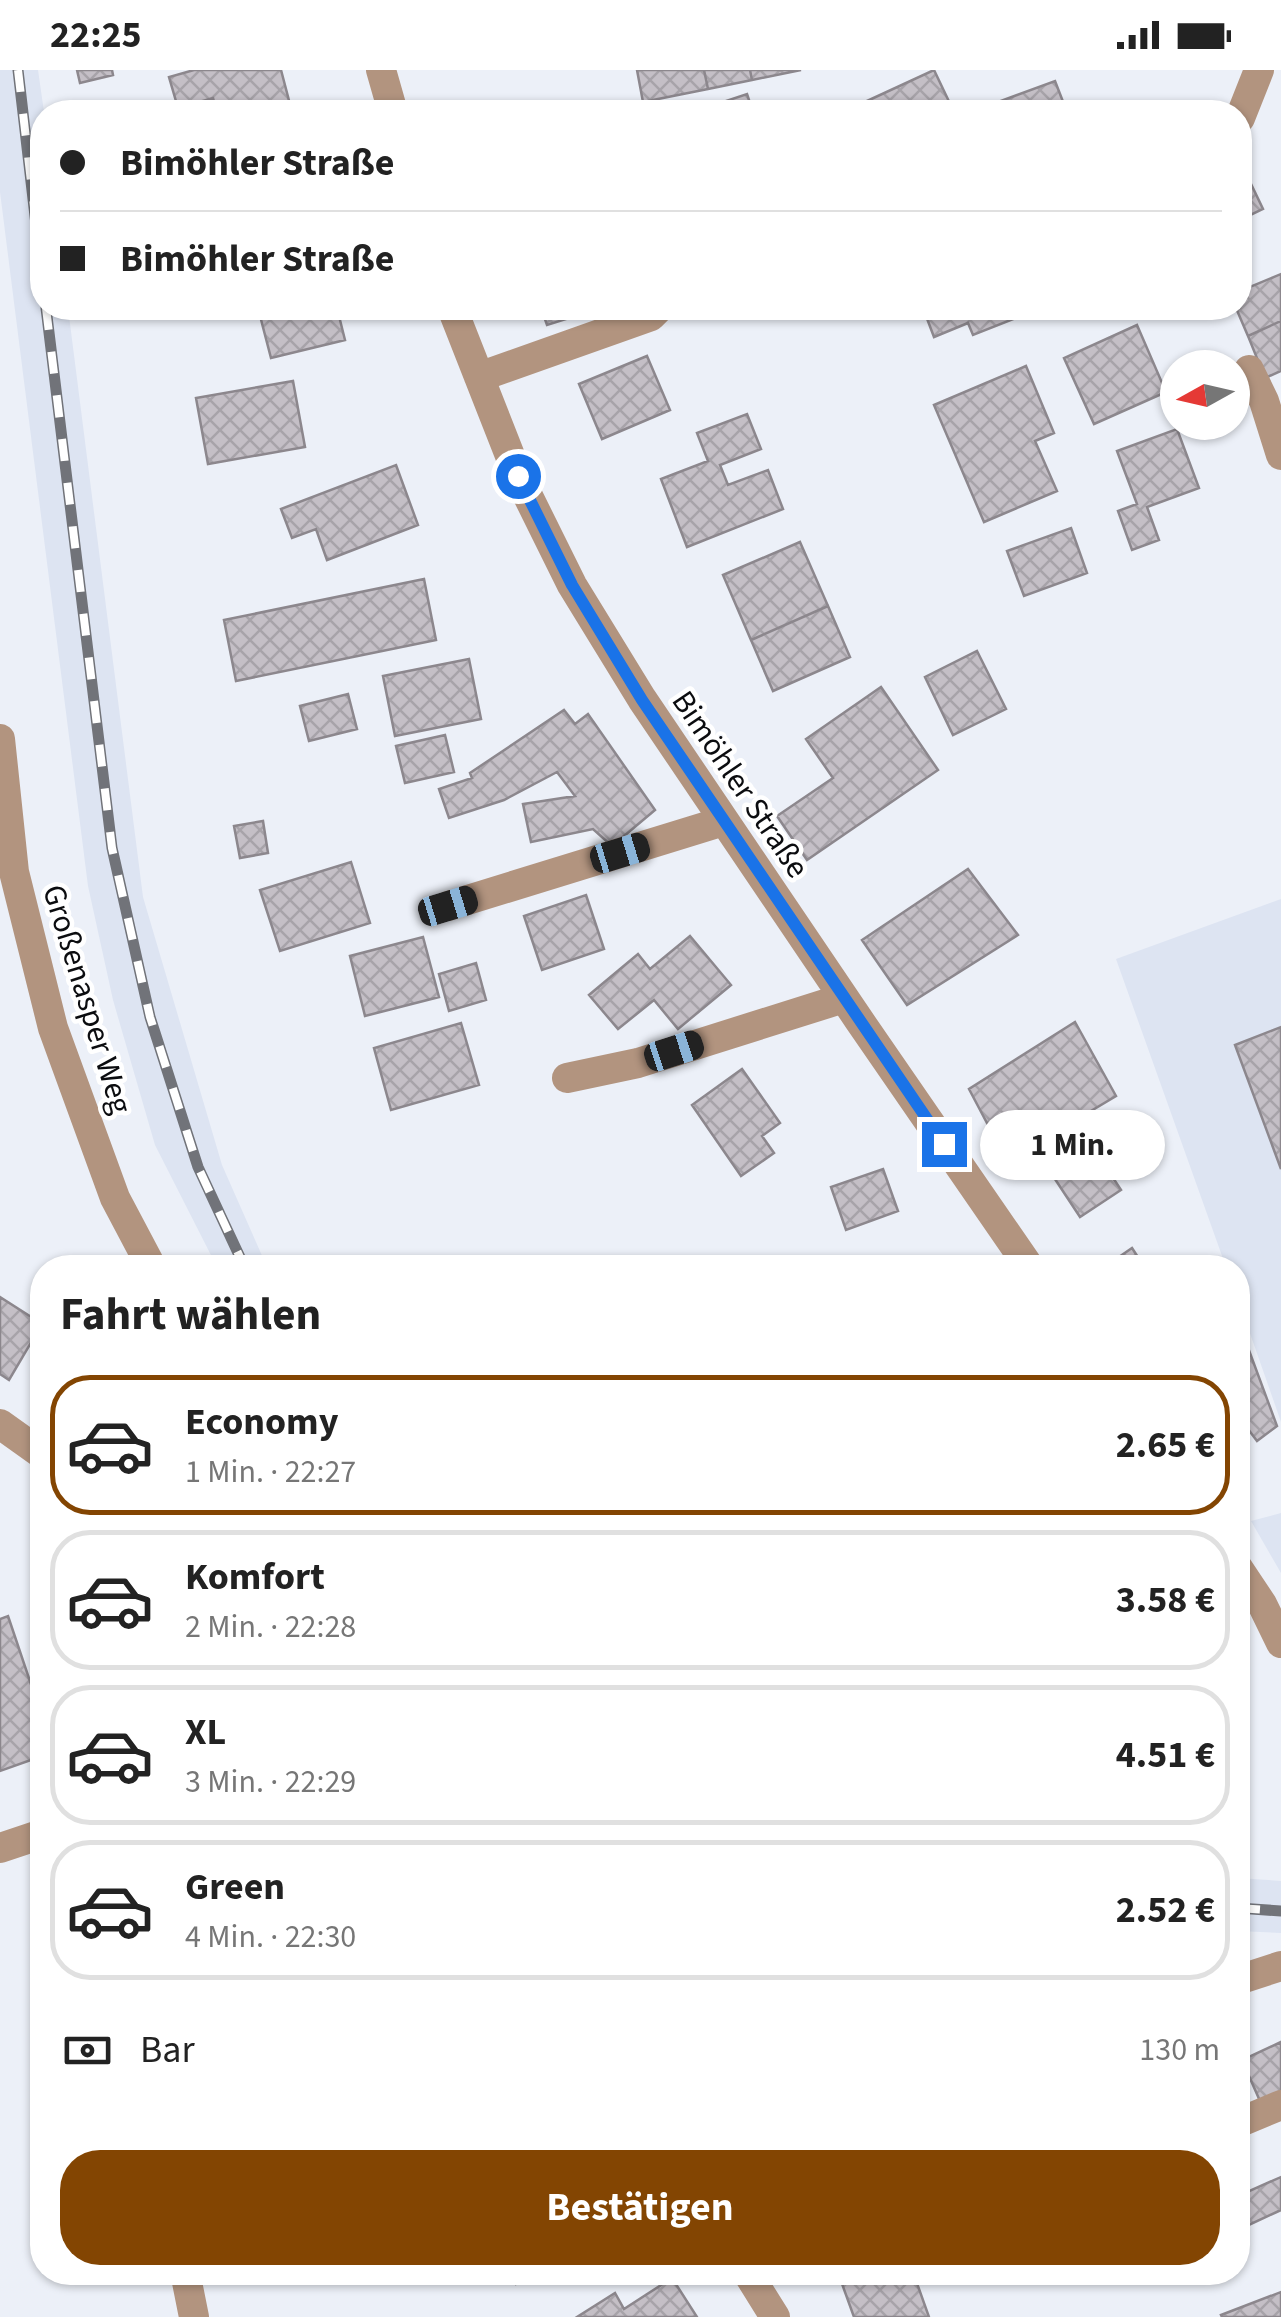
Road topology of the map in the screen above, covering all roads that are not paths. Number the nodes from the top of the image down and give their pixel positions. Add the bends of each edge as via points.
1 (381, 70) edge
2 (1259, 70) edge
3 (390, 100) edge
4 (1247, 100) edge
5 (457, 320) edge
6 (641, 320) edge
7 (1250, 372) edge
8 (478, 377) junction
9 (1281, 455) edge
10 (0, 739) edge
11 (724, 821) junction
12 (448, 906) dead end
13 (844, 998) junction
14 (568, 1078) dead end
15 (145, 1255) edge
16 (1021, 1255) edge
17 (0, 1424) edge
18 (30, 1445) edge
19 (1250, 1580) edge
20 (1272, 1601) edge
21 (1281, 1643) edge
22 (30, 1838) edge
23 (0, 1848) edge
24 (1281, 1966) edge
25 (1250, 1976) edge
26 (1281, 2105) edge
27 (1250, 2118) edge
28 (188, 2285) edge
29 (755, 2285) edge
30 (194, 2317) edge
31 (775, 2317) edge

1 - 3 street
2 - 4 street
5 - 8 street, Bimöhler Straße
6 - 8 street
7 - 9 street
8 - 11 street, Bimöhler Straße via 572,585
10 - 15 street, Großenasper Weg via 14,872 53,1028 114,1198
11 - 12 street
11 - 13 street, Bimöhler Straße
13 - 14 street via 638,1063
13 - 16 street, Bimöhler Straße
17 - 18 street
19 - 20 street
20 - 21 street
22 - 23 street
24 - 25 street
26 - 27 street
28 - 30 street
29 - 31 street

